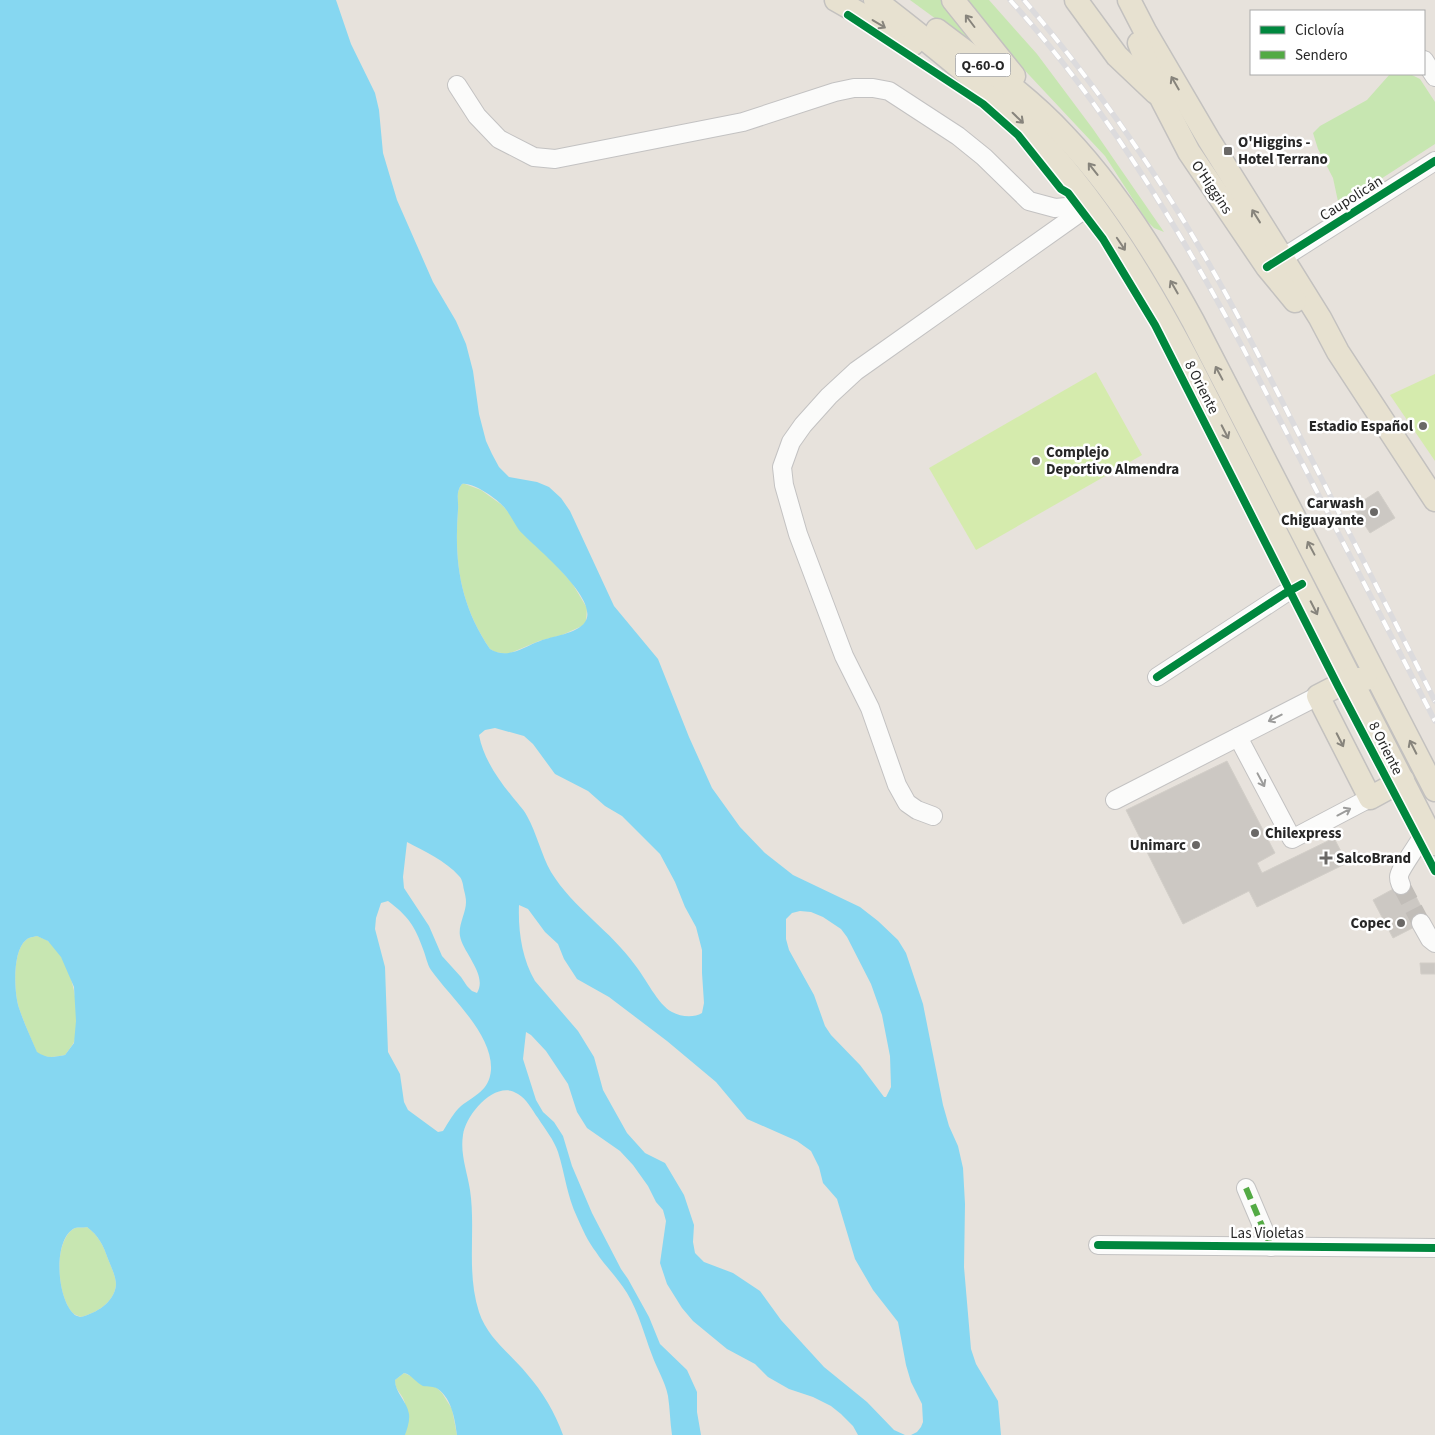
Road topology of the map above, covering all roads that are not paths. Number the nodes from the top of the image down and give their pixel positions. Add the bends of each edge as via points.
1 (836, 0) edge
2 (875, 0) edge
3 (899, 0) edge
4 (953, 0) edge
5 (1076, 0) edge
6 (1123, 0) edge
7 (1128, 0) edge
8 (1425, 62) edge
9 (1435, 77) edge
10 (457, 85) dead end
11 (982, 86) junction
12 (1160, 98) junction
13 (1064, 134) junction
14 (1209, 140) junction
15 (1435, 161) edge
16 (1072, 178) junction
17 (1092, 204) junction
18 (1122, 206) junction
19 (1068, 208) junction
20 (1275, 262) junction
21 (1435, 500) edge
22 (1302, 584) junction
23 (1157, 677) dead end
24 (1351, 679) junction
25 (1381, 684) junction
26 (1318, 696) junction
27 (1238, 737) junction
28 (1403, 780) junction
29 (1435, 790) edge
30 (1370, 798) junction
31 (1115, 800) dead end
32 (933, 816) dead end
33 (1431, 836) edge
34 (1401, 885) tunnel mouth
35 (1421, 923) tunnel mouth
36 (1435, 943) edge
37 (1246, 1188) dead end
38 (1098, 1245) dead end
39 (1271, 1247) junction
40 (1435, 1248) edge

1 -> 11 main road
2 - 11 main road, 8 Oriente / Q-60-O
3 - 13 main road, 8 Oriente / Q-60-O via 1018,92
13 -> 4 main road via 986,44
5 - 12 main road via 1116,56
6 - 12 main road, O'Higgins
14 -> 7 main road, O'Higgins
8 - 9 street
10 - 19 street via 476,116 499,139 534,157 555,159 743,122 854,88 888,91 958,136 1028,200 1055,208
11 -> 16 main road, 8 Oriente / Q-60-O via 1029,129
12 - 14 main road
12 - 20 main road, O'Higgins via 1189,152
18 -> 13 main road, 8 Oriente / Q-60-O
20 -> 14 main road, O'Higgins
15 - 20 street, Caupolicán
16 - 17 main road, 8 Oriente / Q-60-O
16 - 19 street via 1072,200
17 - 18 street via 1107,202
17 - 19 street
17 -> 22 main road, 8 Oriente / Q-60-O via 1124,247 1176,337
17 - 32 street via 856,371 802,425 785,455 782,467 784,485 798,534 844,656 870,708 896,785 907,803
25 -> 18 main road, 8 Oriente / Q-60-O via 1185,307
20 - 21 main road, O'Higgins via 1320,318 1338,352
22 - 23 street
22 -> 24 main road, 8 Oriente / Q-60-O
24 - 25 main road
24 - 26 main road
24 - 28 main road, 8 Oriente / Q-60-O
29 -> 25 main road, 8 Oriente / Q-60-O
26 -> 27 street
26 -> 30 main road
27 -> 30 street via 1292,839
27 - 31 street
28 - 30 main road
28 - 33 main road, 8 Oriente / Q-60-O
33 - 34 street via 1424,836 1399,874
35 - 36 street
37 - 39 street
38 - 39 street, Las Violetas
39 - 40 street, Las Violetas

